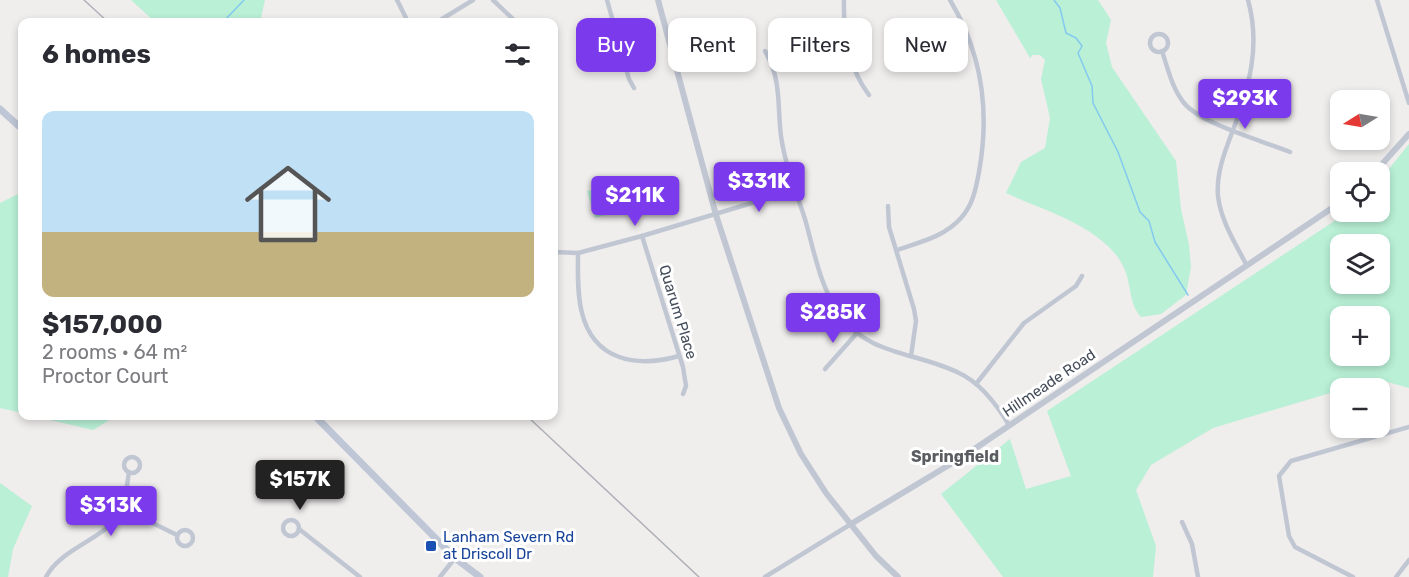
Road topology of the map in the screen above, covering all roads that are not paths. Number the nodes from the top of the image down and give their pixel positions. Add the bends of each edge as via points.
1 (397, 0) edge
2 (473, 0) edge
3 (493, 0) edge
4 (608, 0) edge
5 (658, 0) edge
6 (844, 0) edge
7 (950, 0) edge
8 (1248, 0) edge
9 (1377, 0) edge
10 (406, 18) edge
11 (444, 18) edge
12 (512, 18) edge
13 (765, 51) dead end
14 (1162, 51) junction
15 (634, 88) dead end
16 (869, 95) dead end
17 (1409, 103) edge
18 (0, 108) edge
19 (18, 125) edge
20 (1233, 130) junction
21 (1409, 134) edge
22 (1290, 152) dead end
23 (1384, 162) edge
24 (795, 190) junction
25 (888, 206) dead end
26 (1330, 209) edge
27 (716, 214) junction
28 (642, 236) junction
29 (897, 250) junction
30 (558, 252) edge
31 (578, 253) junction
32 (1246, 264) junction
33 (1082, 276) dead end
34 (857, 333) junction
35 (678, 356) junction
36 (911, 356) junction
37 (825, 369) dead end
38 (976, 384) junction
39 (683, 394) dead end
40 (319, 420) edge
41 (1009, 425) junction
42 (1409, 427) edge
43 (129, 472) dead end
44 (122, 508) junction
45 (1182, 522) dead end
46 (851, 524) junction
47 (299, 529) dead end
48 (177, 536) dead end
49 (455, 558) junction
50 (1409, 560) edge
51 (46, 577) edge
52 (360, 577) edge
53 (440, 577) edge
54 (480, 577) edge
55 (765, 577) edge
56 (897, 577) edge
57 (1198, 577) edge
58 (1353, 577) edge
59 (1396, 577) edge

1 - 10 street
2 - 11 street
3 - 12 street
4 - 15 street
5 - 27 street
6 - 16 street via 851,56
7 - 29 street via 966,32 981,78 985,131 977,180 969,207 955,225
8 - 20 street via 1254,60
9 - 17 street
13 - 24 street via 779,84 781,135
14 - 14 street via 1168,47 1168,40 1163,34 1156,34 1151,46
14 - 20 street via 1185,104 1202,117
18 - 19 main road
20 - 22 street
20 - 32 street via 1219,175 1218,199
21 - 23 street
24 - 27 street
24 - 34 street via 828,293 841,317
25 - 29 street via 889,227
26 - 32 street, Hillmeade Road
27 - 28 street
27 - 46 street via 779,408 812,473
28 - 31 street
28 - 35 street, Quarum Place
29 - 36 street via 916,321
30 - 31 street
31 - 35 street via 581,309 595,340 617,357 631,362 648,363
32 - 41 street, Hillmeade Road
33 - 38 street via 1076,286 1024,323
34 - 36 street via 889,351
34 - 37 street
35 - 39 street, Quarum Place via 686,379
36 - 38 street via 959,372
38 - 41 street
40 - 49 main road
41 - 46 street, Hillmeade Road
42 - 58 street via 1291,461 1279,476 1289,536 1295,547
43 - 44 street
44 - 48 street
44 - 51 street via 106,528 60,559
45 - 57 street via 1192,544
46 - 55 street, Hillmeade Road
46 - 56 street
47 - 52 street
49 - 53 street
49 - 54 main road
50 - 59 street

